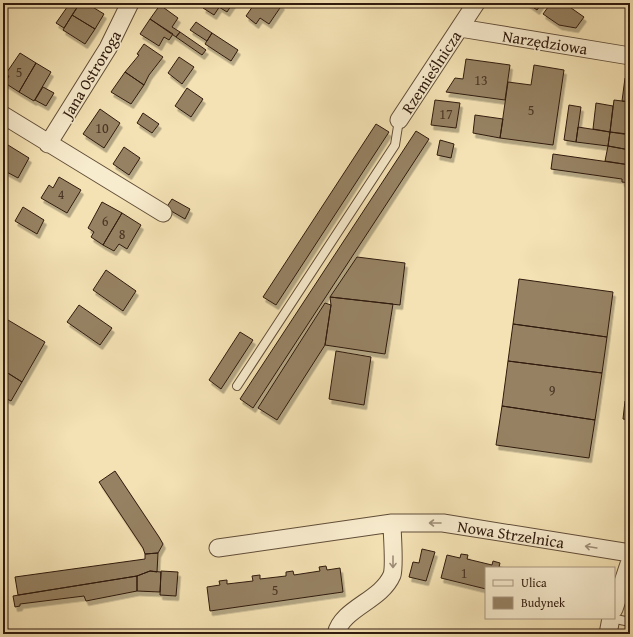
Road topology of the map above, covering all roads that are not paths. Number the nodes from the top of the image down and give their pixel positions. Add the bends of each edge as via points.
1 (130, 3) edge
2 (476, 3) edge
3 (460, 28) junction
4 (630, 56) edge
5 (3, 115) edge
6 (399, 120) joint
7 (48, 144) junction
8 (163, 213) dead end
9 (237, 386) dead end
10 (392, 523) junction
11 (218, 548) dead end
12 (630, 553) edge
13 (630, 561) edge
14 (615, 606) edge
15 (611, 619) edge
16 (615, 619) edge
17 (630, 622) edge
18 (336, 634) edge
19 (608, 634) edge

1 - 7 street, Jana Ostroroga via 108,48
2 - 3 street, Rzemieślnicza
3 - 4 street, Narzędziowa
3 - 6 street, Rzemieślnicza
5 - 7 street
6 - 9 lane via 394,145
7 - 8 street
10 - 11 street, Nowa Strzelnica
12 -> 10 street, Nowa Strzelnica via 443,522
10 -> 18 street via 393,574 385,588 347,616
13 - 14 street
15 - 19 street
16 - 17 lane

